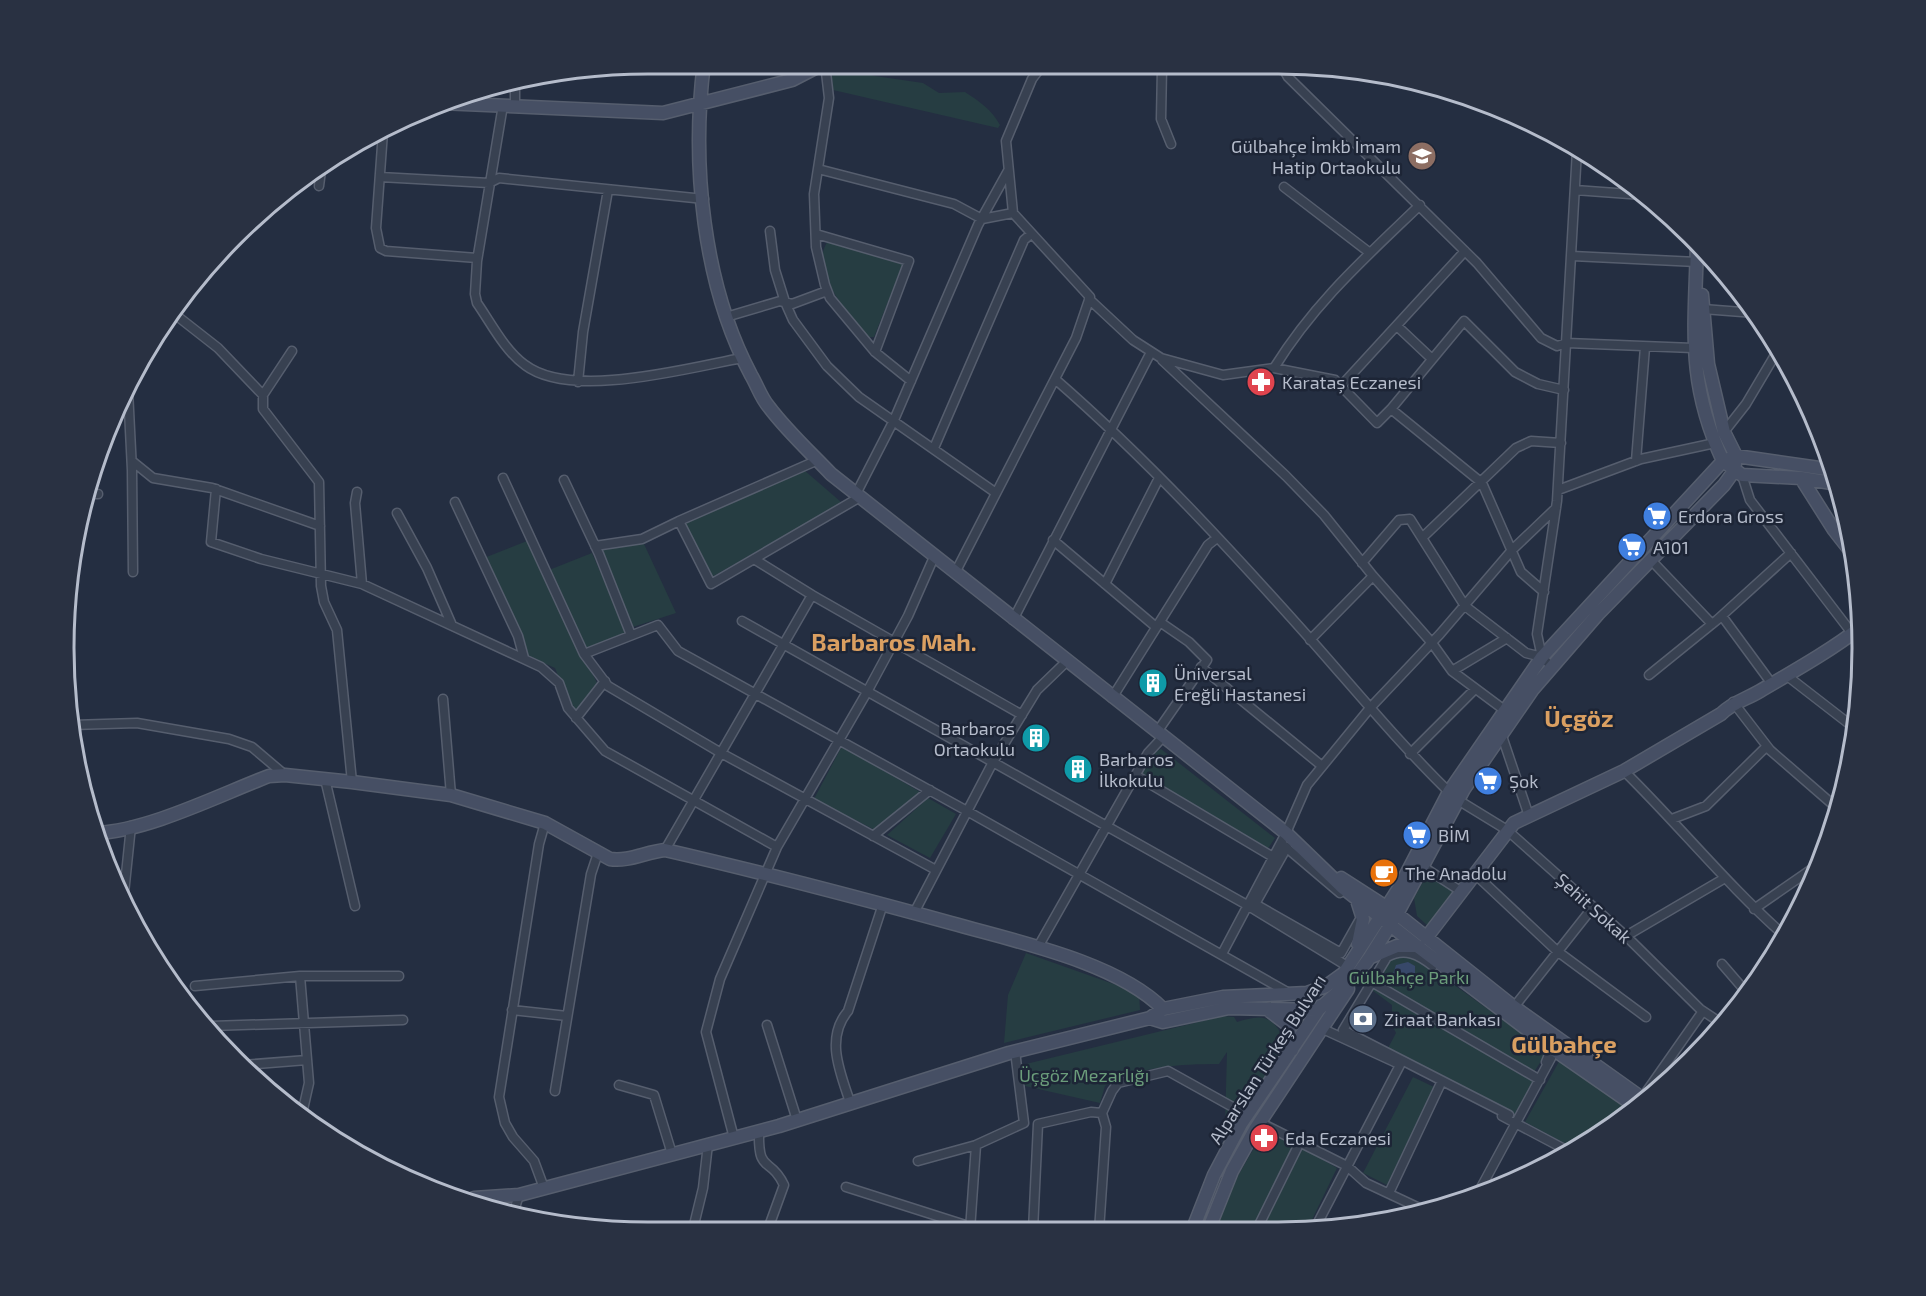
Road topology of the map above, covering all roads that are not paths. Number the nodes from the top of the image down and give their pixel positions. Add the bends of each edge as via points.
1 (703, 74) edge
2 (804, 74) edge
3 (825, 74) edge
4 (1036, 74) edge
5 (1164, 74) edge
6 (1286, 74) edge
7 (514, 90) edge
8 (480, 99) edge
9 (699, 103) junction
10 (509, 105) junction
11 (383, 139) edge
12 (1171, 144) dead end
13 (1577, 157) edge
14 (818, 169) junction
15 (1008, 171) junction
16 (320, 176) edge
17 (380, 177) junction
18 (489, 183) junction
19 (319, 186) dead end
20 (1284, 187) dead end
21 (608, 190) junction
22 (1575, 190) junction
23 (1631, 194) edge
24 (704, 199) junction
25 (1420, 205) junction
26 (1012, 213) junction
27 (982, 219) junction
28 (770, 231) dead end
29 (816, 234) junction
30 (1031, 234) junction
31 (1465, 251) junction
32 (1370, 253) junction
33 (1572, 256) junction
34 (1697, 256) edge
35 (477, 258) junction
36 (1700, 258) edge
37 (1700, 259) edge
38 (827, 291) junction
39 (1089, 299) junction
40 (785, 302) junction
41 (1703, 309) junction
42 (1744, 312) edge
43 (178, 317) edge
44 (726, 317) junction
45 (1397, 326) junction
46 (1567, 343) junction
47 (1645, 346) junction
48 (1693, 348) junction
49 (292, 351) dead end
50 (875, 352) junction
51 (1151, 352) junction
52 (1774, 357) edge
53 (742, 358) junction
54 (1161, 358) junction
55 (1432, 359) junction
56 (1274, 368) junction
57 (1055, 379) junction
58 (912, 381) junction
59 (578, 382) junction
60 (1341, 386) junction
61 (1564, 390) junction
62 (263, 395) junction
63 (129, 403) edge
64 (1391, 409) junction
65 (894, 420) junction
66 (1111, 427) junction
67 (1724, 432) junction
68 (1561, 443) junction
69 (1715, 443) junction
70 (934, 448) junction
71 (1736, 456) junction
72 (818, 460) junction
73 (1636, 461) junction
74 (1723, 461) junction
75 (132, 462) junction
76 (1824, 469) edge
77 (1738, 473) junction
78 (503, 478) dead end
79 (1159, 478) junction
80 (1802, 478) junction
81 (564, 480) dead end
82 (1828, 482) edge
83 (1482, 483) junction
84 (216, 489) junction
85 (1558, 490) junction
86 (357, 492) dead end
87 (996, 493) junction
88 (858, 495) junction
89 (455, 502) dead end
90 (1556, 508) junction
91 (397, 513) dead end
92 (679, 521) junction
93 (320, 526) junction
94 (1424, 537) junction
95 (1217, 538) junction
96 (1053, 540) junction
97 (1842, 540) edge
98 (595, 546) junction
99 (1512, 550) junction
100 (1791, 553) junction
101 (934, 557) junction
102 (754, 559) junction
103 (1651, 560) junction
104 (1362, 563) junction
105 (133, 572) dead end
106 (322, 573) junction
107 (955, 573) junction
108 (1373, 576) junction
109 (362, 584) junction
110 (1105, 584) junction
111 (1544, 592) junction
112 (812, 595) junction
113 (1465, 606) junction
114 (1722, 616) junction
115 (1013, 620) junction
116 (742, 621) dead end
117 (452, 624) junction
118 (1712, 624) junction
119 (1158, 625) junction
120 (1851, 625) edge
121 (1852, 633) edge
122 (631, 635) junction
123 (1507, 638) junction
124 (1310, 640) junction
125 (894, 642) junction
126 (1432, 643) junction
127 (782, 644) junction
128 (584, 654) junction
129 (1542, 657) junction
130 (524, 658) junction
131 (1066, 662) junction
132 (1551, 666) junction
133 (1201, 668) junction
134 (1452, 672) junction
135 (1649, 675) dead end
136 (1786, 675) junction
137 (604, 681) junction
138 (1772, 684) junction
139 (1475, 688) junction
140 (754, 692) junction
141 (867, 692) junction
142 (1112, 698) junction
143 (443, 699) dead end
144 (1733, 702) junction
145 (1370, 708) junction
146 (1503, 709) junction
147 (1022, 714) junction
148 (576, 718) junction
149 (1848, 723) edge
150 (78, 725) edge
151 (1501, 733) junction
152 (1160, 735) junction
153 (838, 739) junction
154 (1767, 746) junction
155 (721, 753) junction
156 (1410, 754) junction
157 (993, 762) junction
158 (1322, 765) junction
159 (1624, 771) junction
160 (285, 775) junction
161 (1135, 775) junction
162 (325, 779) junction
163 (352, 782) junction
164 (930, 790) junction
165 (451, 795) junction
166 (1453, 796) junction
167 (694, 799) junction
168 (805, 800) junction
169 (1831, 803) edge
170 (967, 811) junction
171 (1529, 816) junction
172 (1672, 819) junction
173 (545, 823) junction
174 (131, 826) junction
175 (1107, 826) junction
176 (1507, 830) junction
177 (103, 831) edge
178 (873, 836) junction
179 (1285, 841) junction
180 (777, 847) junction
181 (665, 850) junction
182 (598, 853) junction
183 (1273, 857) junction
184 (1422, 866) junction
185 (936, 870) junction
186 (764, 872) junction
187 (1807, 872) edge
188 (1476, 874) junction
189 (1079, 875) junction
190 (1725, 878) junction
191 (125, 885) edge
192 (1403, 891) junction
193 (1462, 892) junction
194 (1362, 896) junction
195 (883, 904) junction
196 (1247, 905) junction
197 (355, 906) dead end
198 (1593, 907) junction
199 (1754, 909) junction
200 (914, 913) junction
201 (1389, 916) junction
202 (1416, 930) junction
203 (1778, 930) edge
204 (1626, 936) junction
205 (1422, 942) junction
206 (1038, 947) junction
207 (1557, 951) junction
208 (1222, 954) junction
209 (1356, 954) junction
210 (1370, 957) junction
211 (1722, 964) dead end
212 (1346, 969) junction
213 (1358, 975) junction
214 (300, 976) junction
215 (399, 976) dead end
216 (1371, 982) junction
217 (195, 986) dead end
218 (1742, 987) edge
219 (1289, 994) junction
220 (1514, 1007) junction
221 (1266, 1008) junction
222 (1163, 1009) junction
223 (512, 1010) junction
224 (1318, 1011) junction
225 (1703, 1011) junction
226 (567, 1016) junction
227 (1646, 1017) dead end
228 (1150, 1018) junction
229 (403, 1020) dead end
230 (1716, 1020) edge
231 (304, 1021) junction
232 (767, 1025) dead end
233 (215, 1026) edge
234 (1323, 1029) junction
235 (1292, 1050) junction
236 (1015, 1052) junction
237 (1557, 1052) junction
238 (307, 1060) junction
239 (1546, 1062) dead end
240 (253, 1064) edge
241 (1400, 1065) junction
242 (1540, 1080) junction
243 (1656, 1080) edge
244 (620, 1085) dead end
245 (1440, 1085) junction
246 (555, 1091) dead end
247 (1636, 1097) edge
248 (1635, 1098) edge
249 (850, 1102) junction
250 (1627, 1105) edge
251 (303, 1108) edge
252 (1102, 1113) junction
253 (1247, 1115) junction
254 (1509, 1115) dead end
255 (797, 1120) junction
256 (1259, 1122) junction
257 (1024, 1123) junction
258 (1516, 1123) junction
259 (1038, 1124) junction
260 (759, 1131) junction
261 (734, 1138) junction
262 (1300, 1142) junction
263 (708, 1144) junction
264 (976, 1145) junction
265 (1562, 1148) edge
266 (672, 1154) junction
267 (918, 1161) dead end
268 (1347, 1166) junction
269 (1483, 1185) edge
270 (846, 1187) dead end
271 (544, 1188) junction
272 (1389, 1193) junction
273 (519, 1195) junction
274 (489, 1200) edge
275 (1415, 1206) edge
276 (515, 1207) edge
277 (1320, 1221) edge
278 (694, 1222) edge
279 (771, 1222) edge
280 (953, 1222) edge
281 (971, 1222) edge
282 (1033, 1222) edge
283 (1100, 1222) edge
284 (1196, 1222) edge
285 (1212, 1222) edge
286 (1261, 1222) edge

1 - 9 main road
2 - 9 main road
3 - 14 street via 829,98
4 - 15 street via 1009,129
5 - 12 street via 1161,119
6 - 25 street
7 - 10 street
8 - 10 main road
9 - 10 main road via 663,113
9 - 24 main road
10 - 18 street
11 - 17 street
13 - 22 street
14 - 27 street via 954,204
14 - 29 street via 814,194
15 - 26 street
15 - 27 street
16 - 19 street
17 - 18 street
17 - 35 street via 376,228 380,248
18 - 21 street via 499,178
18 - 35 street
20 - 32 street
21 - 24 street
21 - 59 street
22 - 23 street
22 - 33 street
24 - 44 main road via 714,278
25 - 31 street
25 - 32 street
26 - 27 street
26 - 30 street
27 - 58 street
28 - 40 street via 775,270
29 - 38 street
29 - 50 street via 909,261
30 - 39 street
30 - 70 street via 1024,240
31 - 45 street
31 - 46 street via 1541,338 1557,346
32 - 56 street via 1302,324
33 - 34 street
33 - 46 street
35 - 59 street via 477,303 517,358 538,372
36 - 48 main road
37 - 41 main road
38 - 40 street via 792,304
38 - 50 street
39 - 51 street via 1132,340
39 - 57 street via 1076,338
40 - 44 street
40 - 65 street via 793,320 827,366 859,397
41 - 42 street
41 - 67 main road via 1708,364
43 - 62 street via 218,348
44 - 53 main road
45 - 55 street
45 - 60 street
46 - 47 street
46 - 61 street
47 - 48 street
47 - 73 street
48 - 69 main road via 1701,403
49 - 62 street
50 - 58 street
51 - 54 street
51 - 66 street
52 - 67 street
53 - 59 street via 599,382
53 - 72 main road via 768,406
54 - 56 street via 1223,375
54 - 104 street via 1286,476
55 - 61 street via 1464,321 1515,372 1538,384
55 - 64 street
56 - 60 street via 1323,376
57 - 66 street, Şehit Sokak
57 - 87 street
58 - 65 street
60 - 64 street via 1377,423
61 - 68 street
62 - 93 street via 263,409 318,482
63 - 75 street
64 - 83 street
65 - 70 street
65 - 88 street
66 - 79 street, Şehit Sokak
66 - 96 street
67 - 71 main road
68 - 83 street via 1531,441 1516,448
68 - 85 street
69 - 73 street
69 - 74 main road
70 - 87 street
71 - 74 main road
71 - 76 main road
71 - 77 main road
72 - 88 main road
72 - 92 street
73 - 85 street
74 - 77 main road
74 - 129 main road
75 - 84 street via 153,478
75 - 105 street
77 - 80 main road
77 - 100 street via 1750,500
77 - 103 main road
78 - 128 street
79 - 95 street, Şehit Sokak
79 - 110 street
80 - 82 main road
80 - 97 main road
81 - 98 street
83 - 94 street
83 - 99 street
84 - 93 street
84 - 106 street via 211,542 261,560
85 - 90 street
86 - 109 street
87 - 107 street
88 - 101 main road
88 - 102 street
89 - 130 street via 518,636
90 - 99 street
90 - 111 street
91 - 117 street
92 - 98 street via 642,539
92 - 102 street via 711,584
93 - 106 street
94 - 104 street via 1410,519 1399,520
94 - 113 street
95 - 119 street via 1208,545
95 - 124 street, Şehit Sokak
96 - 110 street
96 - 115 street
98 - 122 street
99 - 111 street via 1521,572
99 - 113 street
100 - 114 street
100 - 120 street
101 - 107 main road
101 - 125 street
102 - 112 street
103 - 118 street
103 - 132 main road
104 - 108 street
106 - 109 street
106 - 163 street via 324,602 337,630
107 - 115 main road
108 - 124 street
108 - 126 street
109 - 117 street
110 - 119 street
111 - 129 street via 1537,634
112 - 125 street
112 - 127 street
113 - 123 street
113 - 126 street
114 - 118 street
114 - 138 street
115 - 131 main road
116 - 127 street
117 - 130 street
118 - 135 street
119 - 133 street via 1189,642 1207,660
119 - 142 street
121 - 136 main road
122 - 128 street
122 - 140 street via 658,625 678,651
123 - 129 street via 1526,653
123 - 134 street
124 - 145 street, Şehit Sokak
125 - 141 street
125 - 147 street
126 - 134 street
126 - 145 street
127 - 140 street
127 - 141 street
128 - 137 street
129 - 132 street
129 - 146 main road
130 - 148 street via 559,683
131 - 142 main road
131 - 147 street via 1037,690
132 - 151 main road
133 - 152 street
133 - 158 street
134 - 139 street
136 - 138 main road
136 - 149 street
137 - 148 street
137 - 155 street
138 - 144 main road via 1747,699
139 - 146 street
139 - 156 street
140 - 153 street
140 - 155 street
141 - 153 street
141 - 157 street
142 - 152 main road
143 - 165 street
144 - 154 street
144 - 159 main road via 1721,714
145 - 156 street, Şehit Sokak
145 - 158 street
146 - 166 main road
147 - 157 street
148 - 167 street via 605,751
150 - 160 street via 137,723 229,739 252,747
151 - 166 main road
151 - 171 street
152 - 161 street
152 - 179 main road
153 - 164 street
153 - 168 street
154 - 169 street
154 - 172 street via 1706,806
155 - 167 street
155 - 168 street
156 - 166 street, Şehit Sokak
157 - 170 street
157 - 175 street
158 - 179 street via 1307,785
159 - 171 main road
159 - 172 street
160 - 162 main road
160 - 174 main road via 269,777
161 - 175 street
161 - 183 street
162 - 163 main road
162 - 197 street
163 - 165 main road
164 - 170 street
164 - 178 street
165 - 173 main road
166 - 176 street, Şehit Sokak
166 - 184 main road
166 - 192 main road
167 - 180 street
167 - 181 street
168 - 178 street
168 - 180 street
170 - 185 street
170 - 189 street
171 - 176 main road
172 - 190 street
173 - 182 main road
173 - 223 street
174 - 177 main road
174 - 191 street
175 - 189 street
175 - 196 street
176 - 188 main road
176 - 198 street, Şehit Sokak
178 - 185 street
179 - 179 street via 1356,905 1359,922 1341,953 1255,904
179 - 183 street
179 - 194 main road
180 - 186 street
181 - 182 main road via 620,861
181 - 186 main road
182 - 226 street
183 - 196 street
184 - 192 main road
184 - 193 street
185 - 200 street
186 - 195 main road
186 - 261 street via 720,979 706,1032
187 - 199 street
188 - 193 main road
188 - 207 street
189 - 206 street
189 - 208 street
190 - 199 street
190 - 204 street
192 - 194 main road
192 - 201 main road
192 - 202 main road
193 - 205 main road
194 - 201 main road
194 - 209 main road via 1363,919
195 - 200 main road
195 - 249 street via 848,1011 838,1022 835,1053
196 - 208 street
196 - 212 street
198 - 204 street, Şehit Sokak
198 - 207 street
199 - 203 street
200 - 206 main road
201 - 202 main road
201 - 205 main road
201 - 209 main road, Alparslan Türkeş Bulvarı
201 - 210 main road
202 - 205 main road
204 - 225 street, Şehit Sokak
205 - 210 main road via 1397,946
205 - 220 main road
205 - 237 main road
206 - 222 main road via 1130,984 1148,993
207 - 220 street
207 - 227 street
208 - 219 street
209 - 212 main road, Alparslan Türkeş Bulvarı
210 - 213 main road
211 - 218 street
212 - 219 main road via 1326,986
212 - 224 main road, Alparslan Türkeş Bulvarı
213 - 216 street
213 - 224 main road
213 - 234 main road, Alparslan Türkeş Bulvarı
214 - 215 street
214 - 217 street
214 - 231 street
216 - 239 street via 1387,957 1404,952 1418,955 1550,1052
216 - 242 street
216 - 254 street via 1343,1030
219 - 222 main road via 1223,997
220 - 247 main road
221 - 224 main road
221 - 228 main road via 1229,1008 1163,1022
221 - 235 main road via 1288,1025
222 - 228 main road
223 - 226 street
223 - 271 street via 499,1097 505,1123 534,1161
224 - 235 main road, Alparslan Türkeş Bulvarı
225 - 230 street, Şehit Sokak
225 - 243 street
226 - 246 street
228 - 236 main road
229 - 231 street
231 - 233 street
231 - 238 street
232 - 255 street
234 - 241 street
234 - 256 main road, Alparslan Türkeş Bulvarı
235 - 253 main road, Alparslan Türkeş Bulvarı
236 - 249 main road
236 - 257 street
237 - 242 street
237 - 248 main road
237 - 250 street
238 - 240 street
238 - 251 street via 309,1083
241 - 245 street
241 - 268 street
242 - 258 street
244 - 266 street via 654,1095
245 - 258 street
245 - 272 street
249 - 255 main road
252 - 253 street via 1118,1083 1168,1071
252 - 259 street
252 - 283 street via 1106,1127
253 - 284 main road, Alparslan Türkeş Bulvarı via 1214,1175
255 - 260 main road
256 - 262 street
256 - 285 main road, Alparslan Türkeş Bulvarı via 1232,1171
257 - 259 street
257 - 264 street
258 - 265 street
258 - 269 street
259 - 282 street
260 - 261 main road
260 - 279 street via 758,1154 762,1163 778,1173 784,1185
261 - 263 main road
262 - 268 street
262 - 286 street
263 - 266 main road
263 - 278 street
264 - 267 street
264 - 281 street
266 - 271 main road
268 - 272 street via 1366,1183
268 - 277 street
270 - 280 street
271 - 273 main road
272 - 275 street
273 - 274 main road
273 - 276 street

